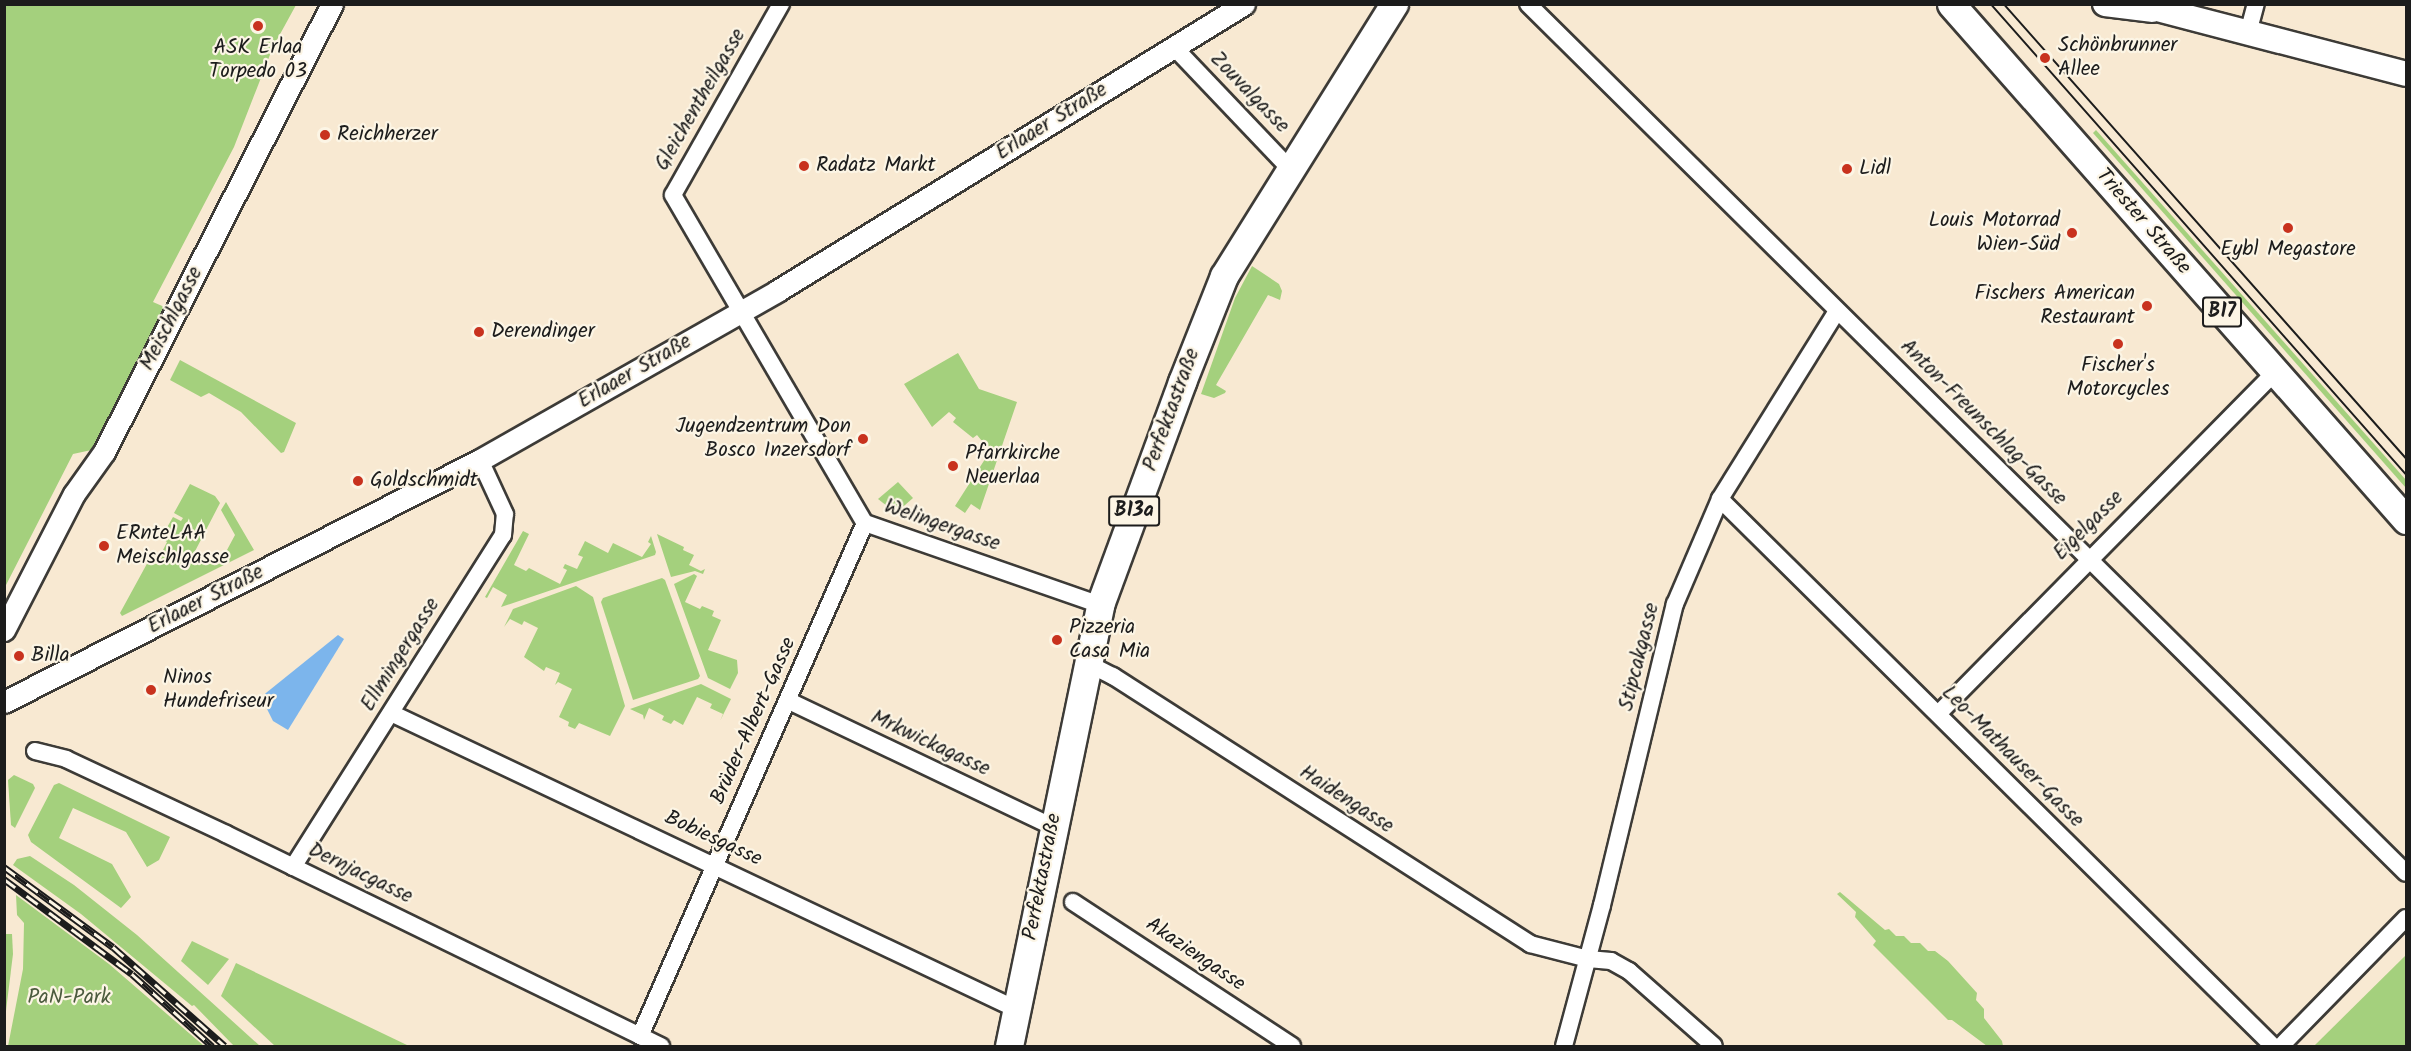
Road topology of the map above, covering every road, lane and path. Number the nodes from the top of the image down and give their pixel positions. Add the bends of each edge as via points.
1 (332, 4) edge
2 (782, 4) edge
3 (1244, 4) edge
4 (1528, 4) edge
5 (1951, 4) edge
6 (2105, 4) edge
7 (2256, 4) edge
8 (2145, 7) edge
9 (1389, 11) edge
10 (2248, 33) junction
11 (1174, 47) junction
12 (2406, 74) edge
13 (1292, 170) junction
14 (1837, 311) junction
15 (741, 312) junction
16 (2275, 372) junction
17 (480, 460) junction
18 (1720, 499) junction
19 (2406, 520) edge
20 (865, 523) junction
21 (2089, 559) junction
22 (1100, 605) junction
23 (4, 630) edge
24 (1087, 663) junction
25 (789, 701) junction
26 (4, 702) edge
27 (391, 713) junction
28 (1938, 714) junction
29 (35, 751) dead end
30 (1053, 827) junction
31 (716, 865) junction
32 (293, 867) junction
33 (2406, 873) edge
34 (1073, 902) dead end
35 (2406, 918) edge
36 (1588, 958) junction
37 (1016, 1009) junction
38 (640, 1036) junction
39 (661, 1047) edge
40 (1009, 1047) edge
41 (1292, 1047) edge
42 (1564, 1047) edge
43 (1714, 1047) edge
44 (2273, 1047) edge
45 (2281, 1047) edge

1 - 23 street, Meischlgasse via 104,452 75,494
2 - 15 street, Gleichentheilgasse via 673,195
3 - 11 street, Erlaaer Straße
4 - 14 street, Anton-Freunschlag-Gasse
5 - 16 main road, Triester Straße / B17
6 - 8 main road
7 - 10 street
8 - 10 main road
9 - 13 main road, Perfektastraße / B13a
10 - 12 main road
11 - 13 street, Zouvalgasse
11 - 15 street, Erlaaer Straße
13 - 22 main road, Perfektastraße / B13a via 1234,257 1214,296
14 - 18 street, Stipcakgasse
14 - 21 street, Anton-Freunschlag-Gasse
15 - 17 street, Erlaaer Straße
15 - 20 street, Welingergasse
16 - 19 main road, Triester Straße / B17
16 - 21 street, Eigelgasse
17 - 26 street, Erlaaer Straße
17 - 27 street, Ellmingergasse via 505,514 503,535
18 - 28 street, Leo-Mathauser-Gasse
18 - 36 street, Stipcakgasse via 1675,604
20 - 22 street, Welingergasse
20 - 25 street, Brüder-Albert-Gasse
21 - 28 street, Eigelgasse
21 - 33 street, Anton-Freunschlag-Gasse
22 - 24 main road, Perfektastraße / B13a
24 - 30 main road, Perfektastraße / B13a
24 - 36 street, Haidengasse via 1530,944
25 - 30 street, Mrkwickagasse
25 - 31 street, Brüder-Albert-Gasse
27 - 31 street, Bobiesgasse
27 - 32 street, Ellmingergasse
28 - 44 street, Leo-Mathauser-Gasse
29 - 32 street, Dernjacgasse via 66,759
30 - 37 main road, Perfektastraße / B13a
31 - 37 street, Bobiesgasse
31 - 38 street, Brüder-Albert-Gasse
32 - 38 street, Dernjacgasse
34 - 41 street, Akaziengasse
35 - 45 street
36 - 42 street, Stipcakgasse
36 - 43 street, Haidengasse via 1611,961 1629,971
37 - 40 main road, Perfektastraße / B13a
38 - 39 street, Dernjacgasse

